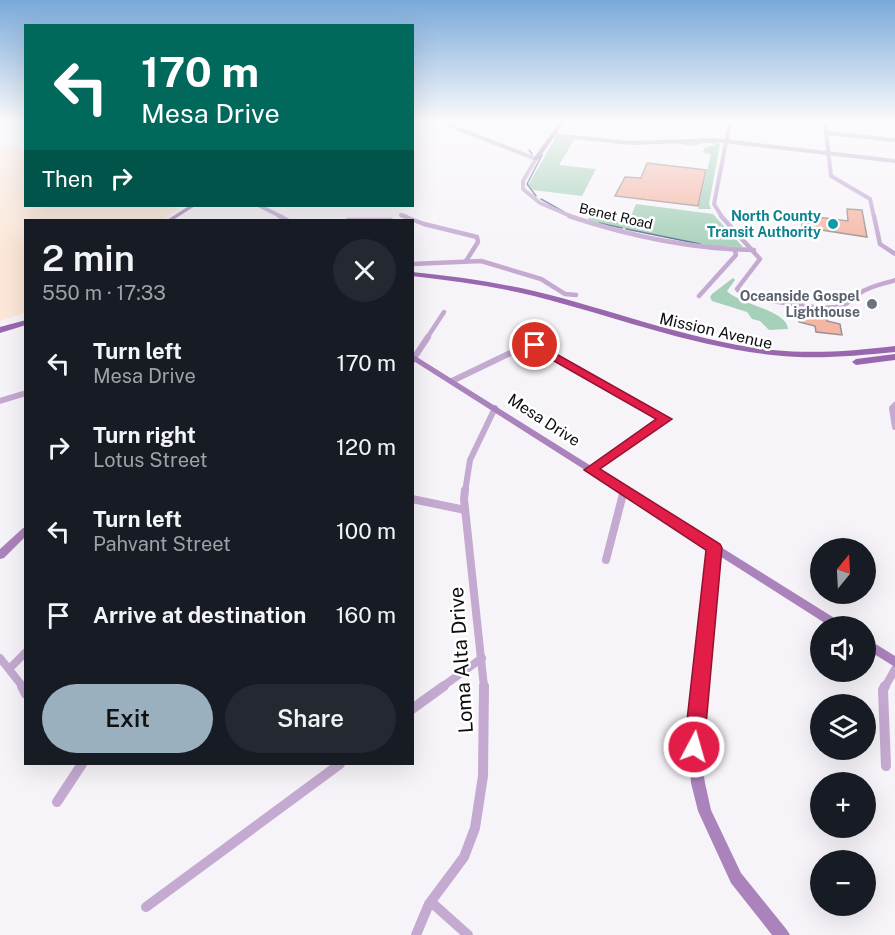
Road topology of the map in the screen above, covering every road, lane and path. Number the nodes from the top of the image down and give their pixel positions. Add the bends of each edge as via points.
1 (532, 166) edge
2 (721, 166) edge
3 (830, 166) edge
4 (188, 207) edge
5 (262, 207) edge
6 (401, 215) dead end
7 (171, 219) edge
8 (285, 219) edge
9 (411, 219) edge
10 (414, 220) edge
11 (754, 250) junction
12 (735, 251) junction
13 (895, 254) edge
14 (466, 261) junction
15 (414, 264) edge
16 (414, 274) edge
17 (895, 280) edge
18 (547, 282) junction
19 (538, 291) junction
20 (576, 295) dead end
21 (699, 296) dead end
22 (444, 312) dead end
23 (24, 318) edge
24 (24, 323) edge
25 (0, 324) edge
26 (0, 330) edge
27 (895, 349) edge
28 (414, 357) edge
29 (895, 357) edge
30 (414, 359) edge
31 (452, 381) junction
32 (24, 394) edge
33 (0, 401) edge
34 (895, 405) edge
35 (495, 408) junction
36 (895, 427) edge
37 (591, 470) junction
38 (624, 490) junction
39 (414, 499) edge
40 (465, 510) junction
41 (24, 532) edge
42 (714, 548) junction
43 (0, 555) edge
44 (606, 560) dead end
45 (822, 616) edge
46 (876, 650) edge
47 (24, 654) edge
48 (0, 658) edge
49 (482, 658) junction
50 (895, 662) edge
51 (10, 668) junction
52 (895, 669) edge
53 (24, 691) edge
54 (414, 708) edge
55 (81, 765) edge
56 (339, 765) edge
57 (886, 766) dead end
58 (57, 802) dead end
59 (431, 902) junction
60 (146, 907) dead end
61 (416, 935) edge
62 (468, 935) edge
63 (782, 935) edge

1 - 12 street, Benet Road via 523,189 568,218
2 - 11 street via 714,204 717,213
3 - 13 street via 831,176 870,199 880,244
4 - 7 street
5 - 8 street
6 - 9 street
10 - 14 street via 477,237
11 - 12 street, Benet Road
11 - 17 street via 760,259 737,289 750,298 835,308 848,304 866,290
12 - 21 street via 736,255
14 - 15 street
14 - 18 street via 498,266
16 - 19 main road, Mission Avenue
18 - 19 street
18 - 20 street via 565,294
19 - 27 main road, Mission Avenue via 695,339 756,352 835,357
19 - 29 main road, Mission Avenue via 549,301 736,355 815,363
22 - 28 street
23 - 25 main road
24 - 26 main road
30 - 31 street, Mesa Drive
31 - 35 street, Mesa Drive
31 - 37 street via 528,344 535,345 665,419
32 - 33 street
34 - 36 street
35 - 37 street, Mesa Drive
35 - 40 street, Loma Alta Drive via 470,460 465,479
37 - 38 street, Mesa Drive
38 - 42 street, Mesa Drive
38 - 44 street
39 - 40 street
40 - 49 street, Loma Alta Drive
41 - 43 street
42 - 45 street, Mesa Drive
42 - 63 street via 694,747 698,783 705,811 736,878
46 - 50 street
47 - 51 street
48 - 51 street
49 - 54 street
49 - 59 street, Loma Alta Drive via 486,703 483,776 475,828 464,857
51 - 53 street
52 - 57 street via 883,690
55 - 58 street
56 - 60 street
59 - 61 street, Loma Alta Drive
59 - 62 street

